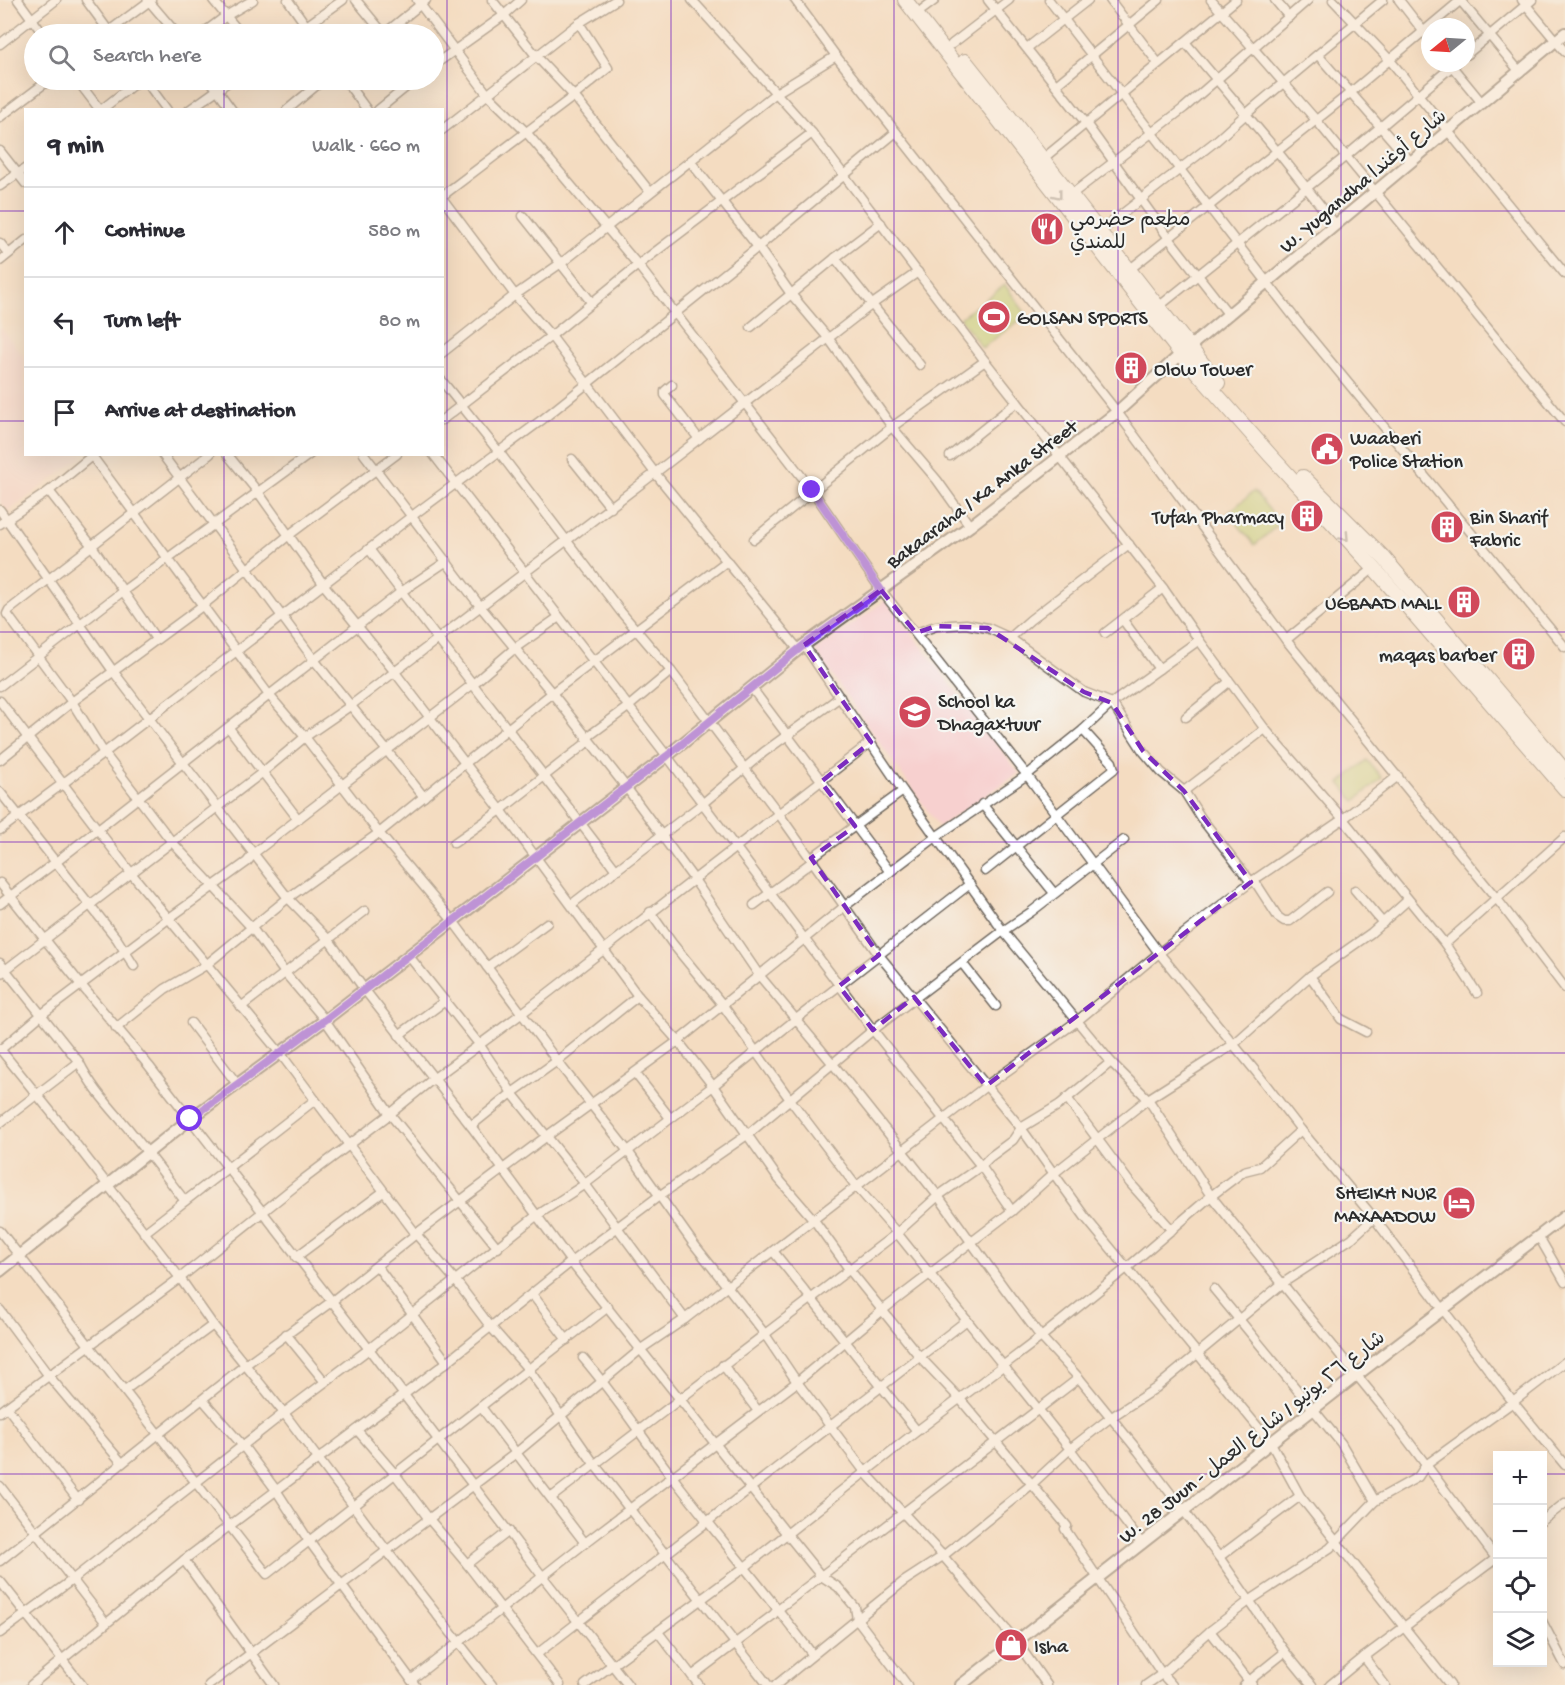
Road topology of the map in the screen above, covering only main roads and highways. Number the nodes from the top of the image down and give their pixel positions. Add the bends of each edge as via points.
1 (905, 0) edge
2 (920, 4) edge
3 (1039, 162) junction
4 (1186, 351) junction
5 (1565, 771) edge
6 (1565, 789) edge

1 - 3 highway
2 - 3 highway
3 -> 4 highway
3 - 4 highway via 1072,194
4 - 5 highway via 1384,558
4 -> 6 highway via 1270,455 1374,568

